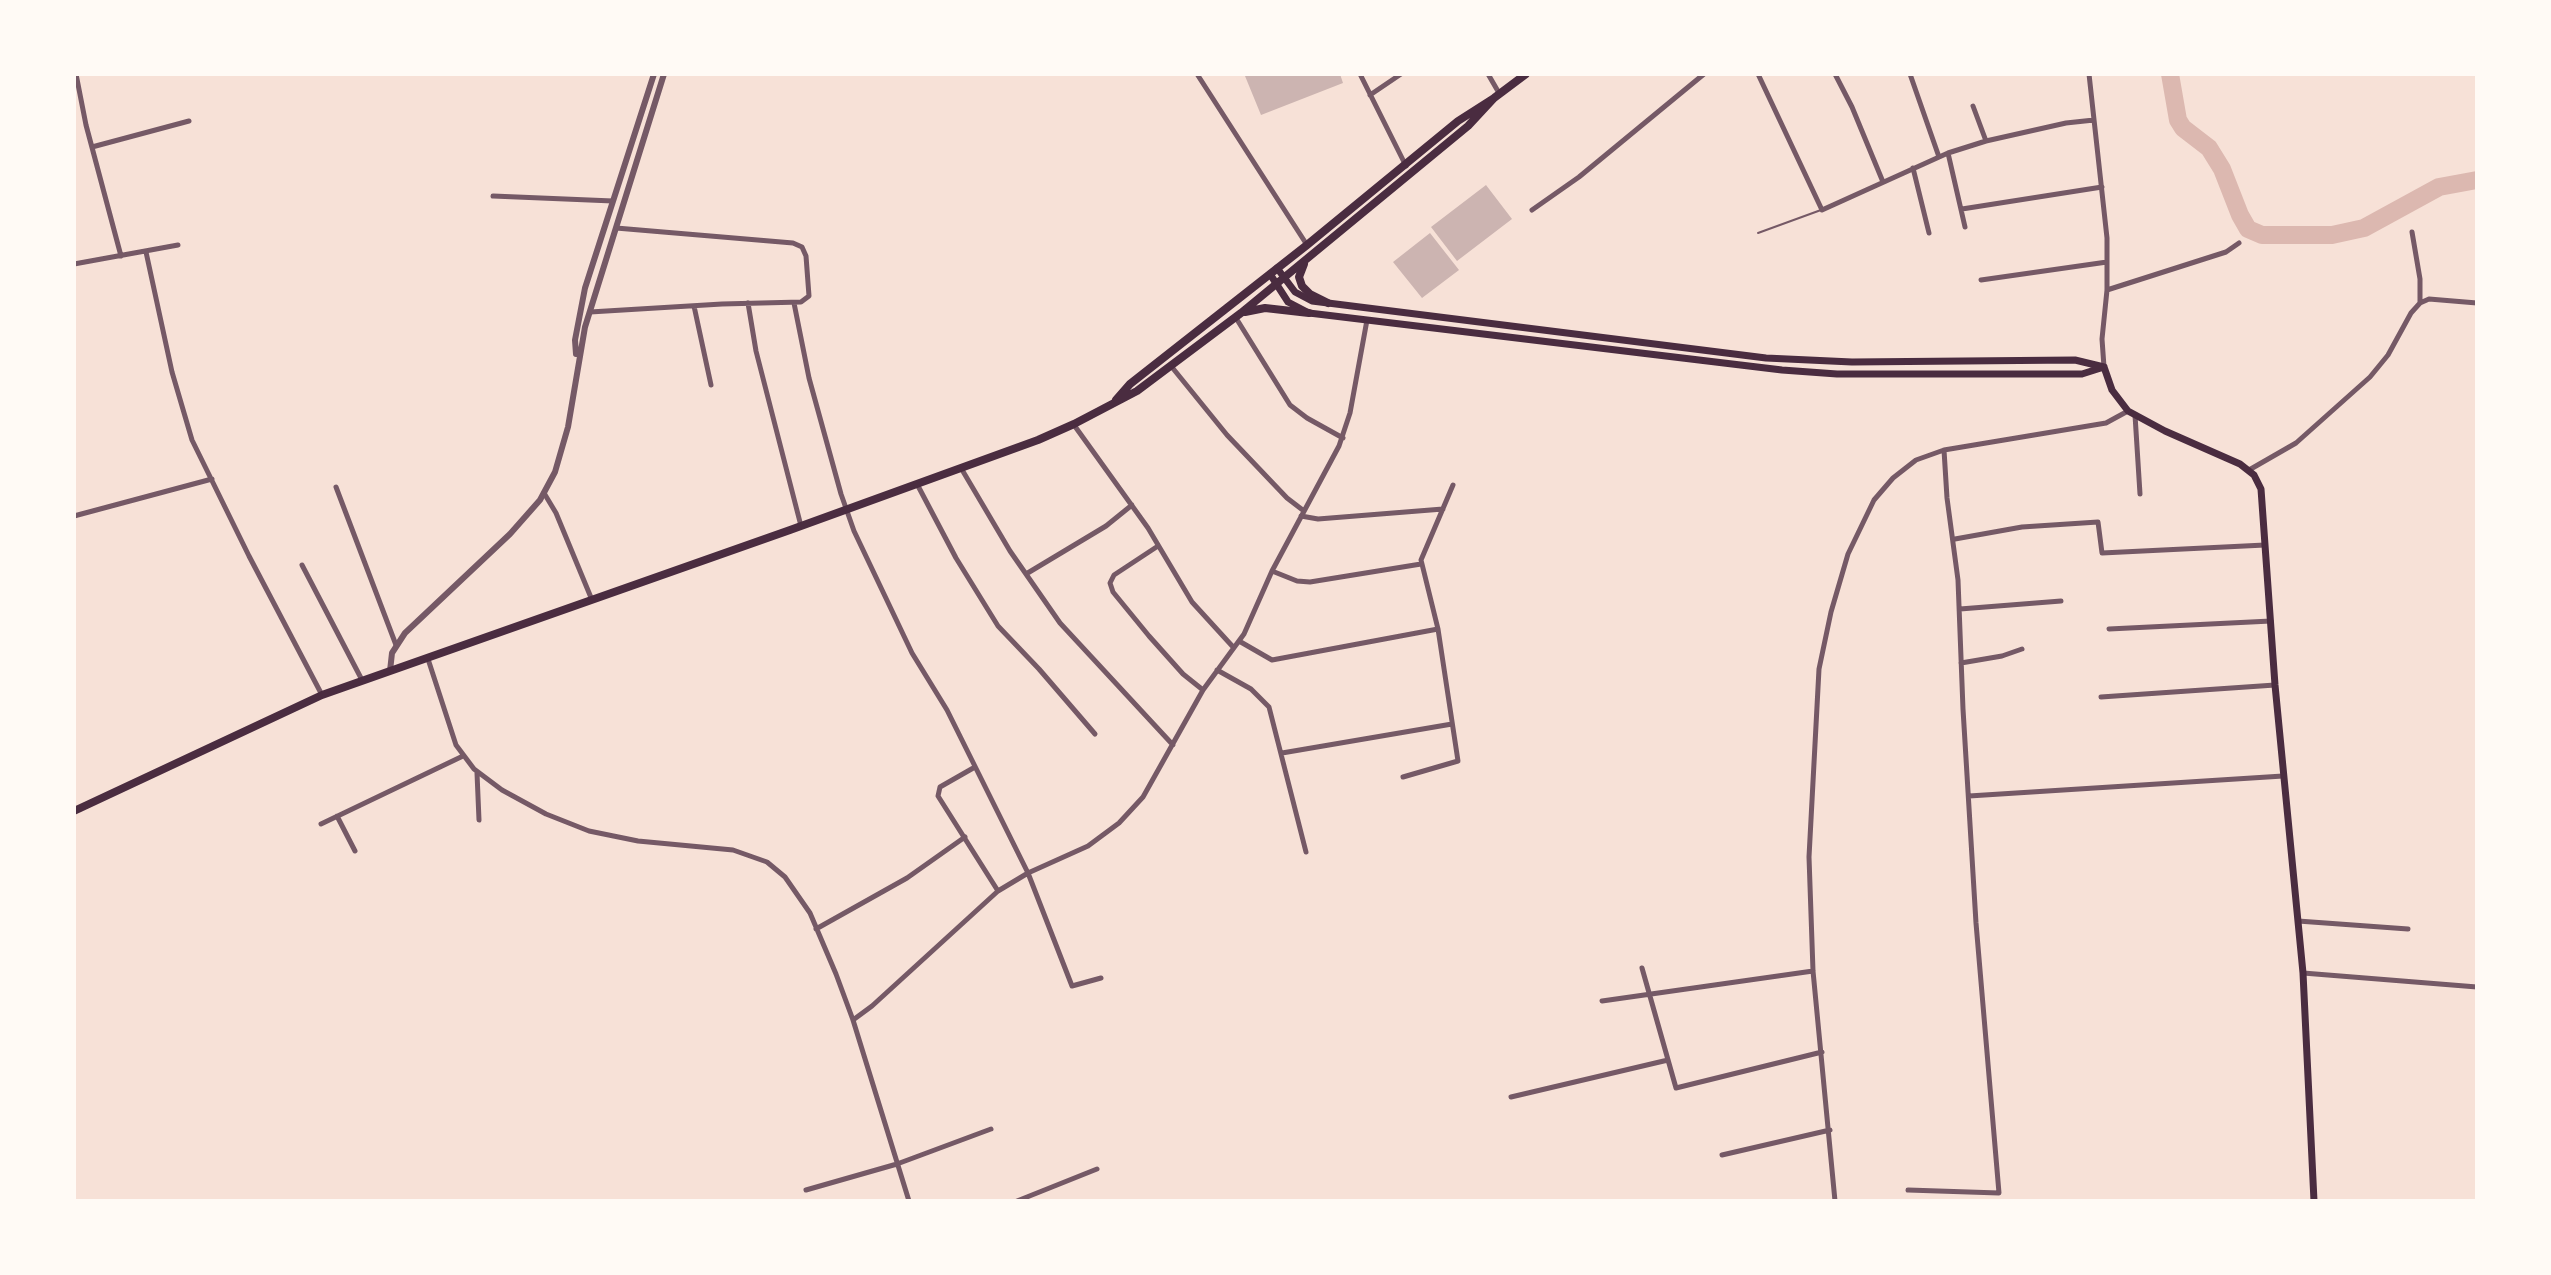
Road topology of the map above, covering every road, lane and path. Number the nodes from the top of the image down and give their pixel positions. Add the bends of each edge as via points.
1 (76, 74) edge
2 (654, 74) edge
3 (664, 74) edge
4 (1197, 74) edge
5 (1360, 74) edge
6 (1401, 74) edge
7 (1488, 74) edge
8 (1526, 74) edge
9 (1704, 74) edge
10 (1758, 74) edge
11 (1835, 74) edge
12 (1910, 74) edge
13 (2089, 74) edge
14 (1370, 95) junction
15 (1497, 96) junction
16 (1973, 106) dead end
17 (2094, 120) junction
18 (189, 121) dead end
19 (1986, 141) junction
20 (92, 147) junction
21 (1948, 153) junction
22 (1939, 157) junction
23 (1405, 164) junction
24 (1913, 168) junction
25 (1410, 173) junction
26 (1883, 182) junction
27 (2102, 187) junction
28 (493, 196) dead end
29 (613, 201) junction
30 (1962, 209) junction
31 (1532, 210) dead end
32 (1822, 210) junction
33 (1965, 227) dead end
34 (616, 228) junction
35 (2412, 232) dead end
36 (1758, 233) dead end
37 (1929, 233) dead end
38 (2239, 243) dead end
39 (178, 245) dead end
40 (1307, 245) junction
41 (146, 252) junction
42 (121, 256) junction
43 (1308, 257) junction
44 (2107, 262) junction
45 (74, 264) edge
46 (1274, 271) junction
47 (1279, 280) junction
48 (1981, 280) dead end
49 (2107, 290) junction
50 (748, 303) junction
51 (763, 303) junction
52 (794, 303) junction
53 (1328, 303) junction
54 (2420, 303) junction
55 (2477, 303) edge
56 (694, 306) junction
57 (590, 312) junction
58 (1309, 313) junction
59 (1238, 315) junction
60 (751, 319) junction
61 (1367, 320) junction
62 (577, 362) junction
63 (1171, 366) junction
64 (2104, 367) junction
65 (711, 385) dead end
66 (1116, 401) junction
67 (2132, 413) junction
68 (1074, 424) junction
69 (1343, 438) junction
70 (1944, 450) junction
71 (961, 468) junction
72 (2249, 470) junction
73 (212, 479) junction
74 (917, 483) junction
75 (1453, 485) dead end
76 (336, 487) dead end
77 (544, 493) junction
78 (2140, 494) dead end
79 (1132, 505) junction
80 (845, 509) junction
81 (1444, 509) junction
82 (1302, 514) junction
83 (74, 516) edge
84 (801, 526) junction
85 (1955, 539) junction
86 (2266, 545) junction
87 (1158, 546) junction
88 (1421, 564) junction
89 (302, 565) dead end
90 (1272, 571) junction
91 (1025, 574) junction
92 (592, 600) junction
93 (2061, 601) dead end
94 (1960, 609) junction
95 (2271, 621) junction
96 (1438, 629) junction
97 (2109, 629) dead end
98 (1239, 641) junction
99 (396, 645) junction
100 (1234, 648) junction
101 (2022, 649) dead end
102 (427, 658) junction
103 (1961, 663) junction
104 (1217, 670) junction
105 (390, 671) junction
106 (362, 680) junction
107 (2275, 685) junction
108 (1203, 690) junction
109 (322, 695) junction
110 (2101, 697) dead end
111 (1452, 724) junction
112 (1095, 734) dead end
113 (1173, 745) junction
114 (1282, 753) junction
115 (463, 756) junction
116 (975, 767) junction
117 (477, 772) junction
118 (2283, 776) junction
119 (1403, 777) dead end
120 (1969, 796) junction
121 (74, 811) edge
122 (337, 816) junction
123 (479, 820) dead end
124 (321, 824) dead end
125 (965, 837) junction
126 (355, 851) dead end
127 (1306, 852) dead end
128 (1028, 873) junction
129 (998, 891) junction
130 (2298, 921) junction
131 (816, 929) junction
132 (2408, 929) dead end
133 (1642, 968) dead end
134 (1813, 971) junction
135 (2303, 973) junction
136 (1101, 978) dead end
137 (2477, 987) edge
138 (1649, 994) junction
139 (1602, 1001) dead end
140 (853, 1020) junction
141 (1822, 1052) junction
142 (1668, 1060) junction
143 (1511, 1097) dead end
144 (991, 1129) dead end
145 (1830, 1130) junction
146 (1722, 1155) dead end
147 (897, 1164) junction
148 (1097, 1169) dead end
149 (806, 1190) dead end
150 (1908, 1190) dead end
151 (909, 1201) edge
152 (1017, 1201) edge
153 (1835, 1201) edge
154 (2314, 1201) edge

1 - 20 street
2 - 29 street
3 - 34 street
4 - 40 street
5 - 14 street
6 - 14 street
7 - 15 street
8 - 15 main road
9 - 31 street
10 - 32 street
11 - 26 street
12 - 22 street
13 - 17 street
14 - 23 street
15 - 23 main road
15 - 25 main road
16 - 19 street
17 - 19 street
17 - 27 street
18 - 20 street
19 - 21 street
20 - 42 street
21 - 22 street
21 - 30 street
22 - 24 street
23 - 25 street
23 - 40 main road
24 - 26 street
24 - 37 street
25 - 43 main road
26 - 32 street
27 - 30 street
27 - 44 street
28 - 29 street
29 - 62 street via 585,288 575,340
30 - 33 street
32 - 36 lane
34 - 52 street via 793,243 806,256 809,291 807,300
34 - 57 street
35 - 54 street
38 - 49 street via 2226,252
39 - 41 street
40 - 46 main road
41 - 42 street
41 - 73 street via 183,416
42 - 45 street
43 - 47 main road
43 - 53 main road via 1300,283
44 - 48 street
44 - 49 street
46 - 47 main road
46 - 66 main road via 1130,384
47 - 53 main road via 1303,298
47 - 58 main road via 1288,302
47 - 59 main road
49 - 64 street
50 - 51 street
50 - 56 street
50 - 60 street
51 - 52 street
51 - 60 street
52 - 80 street
53 - 64 main road via 1766,358 2075,360
54 - 55 street
54 - 72 street via 2370,377 2296,443
56 - 57 street
56 - 65 street
57 - 62 street
58 - 59 main road via 1265,308
58 - 61 main road
59 - 63 main road
59 - 69 street via 1261,362 1293,408
60 - 84 street
61 - 64 main road via 1809,372 2075,374
61 - 69 street
62 - 77 street via 563,446
63 - 66 main road
63 - 82 street
64 - 67 main road via 2112,390
66 - 68 main road
67 - 70 street via 2098,425
67 - 72 main road
67 - 78 street
68 - 71 main road
68 - 79 street
69 - 82 street
70 - 85 street
70 - 134 street via 1916,460 1874,500 1848,554 1831,612 1815,710 1809,857
71 - 74 main road
71 - 91 street
72 - 86 main road via 2263,496
73 - 83 street
73 - 109 street
74 - 80 main road
74 - 112 street via 998,626
75 - 81 street
76 - 99 street
77 - 92 street
77 - 99 street via 510,534
79 - 87 street
79 - 91 street
80 - 84 main road
80 - 116 street via 912,653
81 - 82 street via 1318,519
81 - 88 street
82 - 90 street
84 - 92 main road
85 - 86 street via 2022,527 2098,522 2102,553
85 - 94 street
86 - 95 main road
87 - 100 street via 1192,602
87 - 108 street via 1110,583 1149,636
88 - 90 street via 1310,582
88 - 96 street
89 - 106 street
90 - 98 street
91 - 113 street via 1075,640
92 - 102 main road
93 - 94 street
94 - 103 street
95 - 97 street
95 - 107 main road
96 - 98 street via 1272,660
96 - 111 street
98 - 100 street
99 - 105 street
100 - 104 street
101 - 103 street
102 - 105 main road
102 - 115 street
103 - 120 street
104 - 108 street
104 - 114 street via 1265,700
105 - 106 main road
106 - 109 main road
107 - 110 street
107 - 118 main road
108 - 113 street
109 - 121 main road
111 - 114 street
111 - 119 street via 1458,761
113 - 128 street via 1146,793 1119,823 1073,854
114 - 127 street
115 - 117 street
115 - 122 street
116 - 125 street via 938,791
116 - 128 street
117 - 123 street
117 - 131 street via 528,806 589,831 721,848 761,859 792,885
118 - 120 street
118 - 130 main road
120 - 150 street via 1999,1193
122 - 124 street
122 - 126 street
125 - 129 street
125 - 131 street via 907,878
128 - 129 street
128 - 136 street via 1072,986
129 - 140 street
130 - 132 street
130 - 135 main road
131 - 140 street
133 - 138 street
134 - 138 street
134 - 141 street
135 - 137 street
135 - 154 main road
138 - 139 street
138 - 142 street
140 - 147 street
141 - 142 street via 1676,1088
141 - 145 street
142 - 143 street
144 - 147 street
145 - 146 street
145 - 153 street
147 - 149 street
147 - 151 street
148 - 152 street

